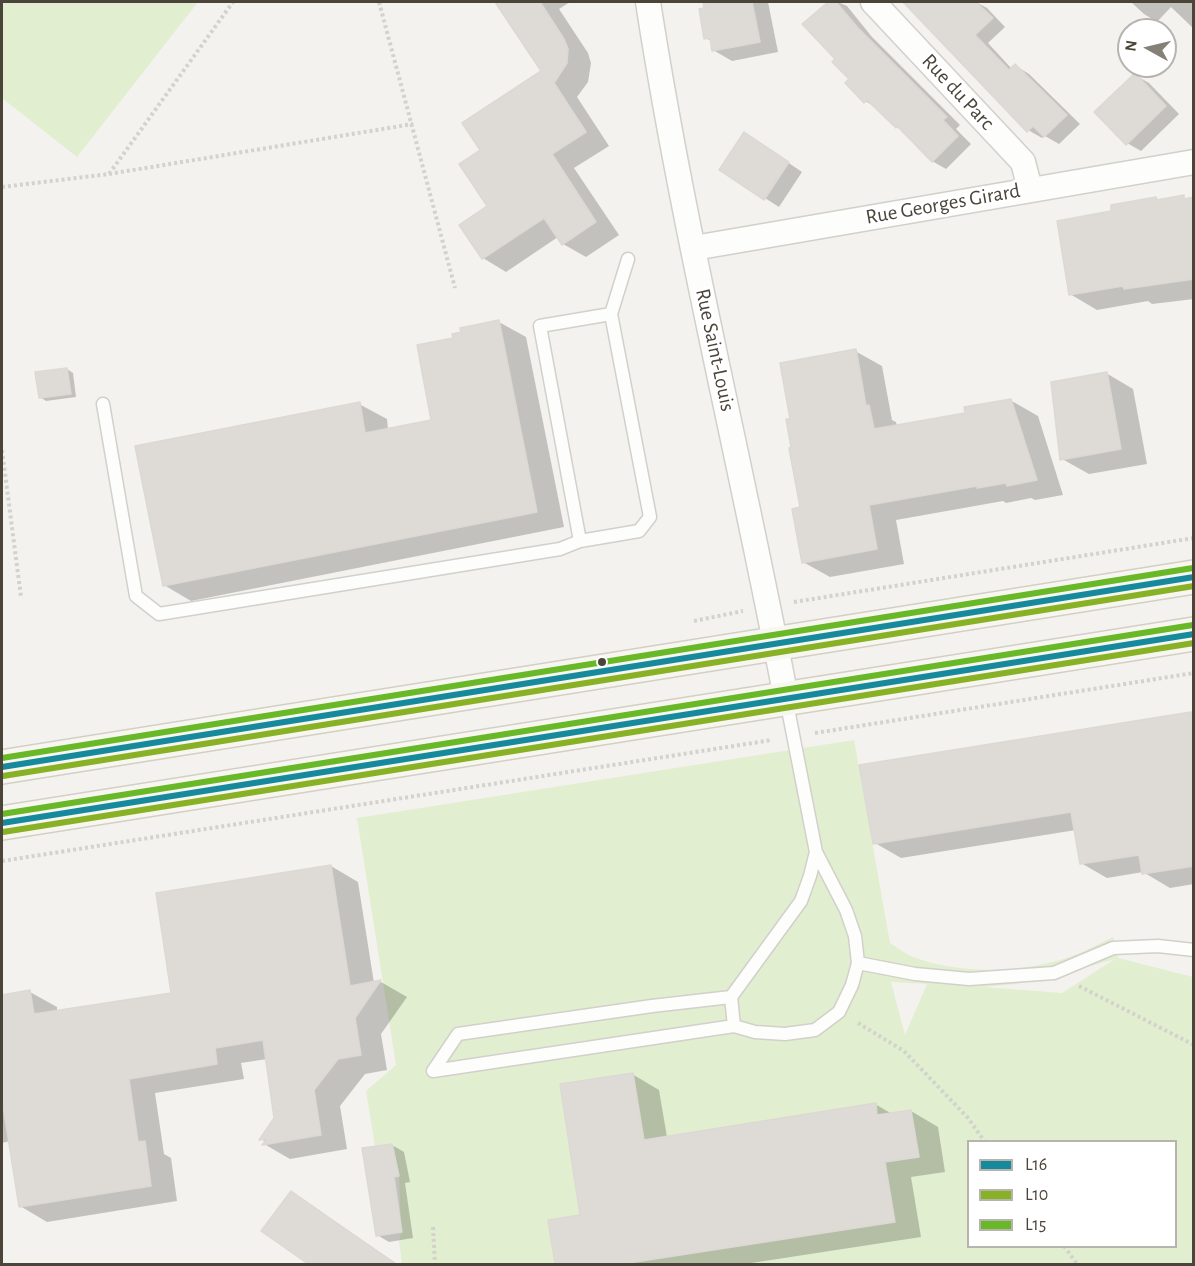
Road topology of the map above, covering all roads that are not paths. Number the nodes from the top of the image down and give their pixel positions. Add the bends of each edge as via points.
1 (648, 2) edge
2 (873, 2) edge
3 (1194, 162) edge
4 (1030, 189) junction
5 (694, 248) junction
6 (628, 259) dead end
7 (611, 314) junction
8 (103, 404) dead end
9 (580, 541) junction
10 (1194, 577) edge
11 (1194, 634) edge
12 (776, 644) junction
13 (786, 698) junction
14 (2, 767) edge
15 (2, 823) edge
16 (816, 852) junction
17 (1194, 950) edge
18 (858, 963) junction
19 (731, 997) junction
20 (734, 1026) junction

1 - 5 street, Rue Saint-Louis
2 - 4 street, Rue du Parc via 1023,162
3 - 4 street, Rue Georges Girard
4 - 5 street, Rue Georges Girard
5 - 12 street, Rue Saint-Louis
6 - 7 lane
7 - 9 lane via 650,517 639,531
7 - 9 lane via 540,326
8 - 9 lane via 136,596 159,614 560,549
10 - 12 main road
11 - 13 main road
12 - 13 street, Rue Saint-Louis
12 - 14 main road
13 - 15 main road
13 - 16 lane
16 - 18 lane via 846,910 855,936
16 - 19 lane via 801,901
17 - 18 lane via 1158,946 1113,948 1054,973 969,979
18 - 20 lane via 839,1012 815,1030 785,1034
19 - 20 lane
19 - 20 lane via 458,1034 433,1071

